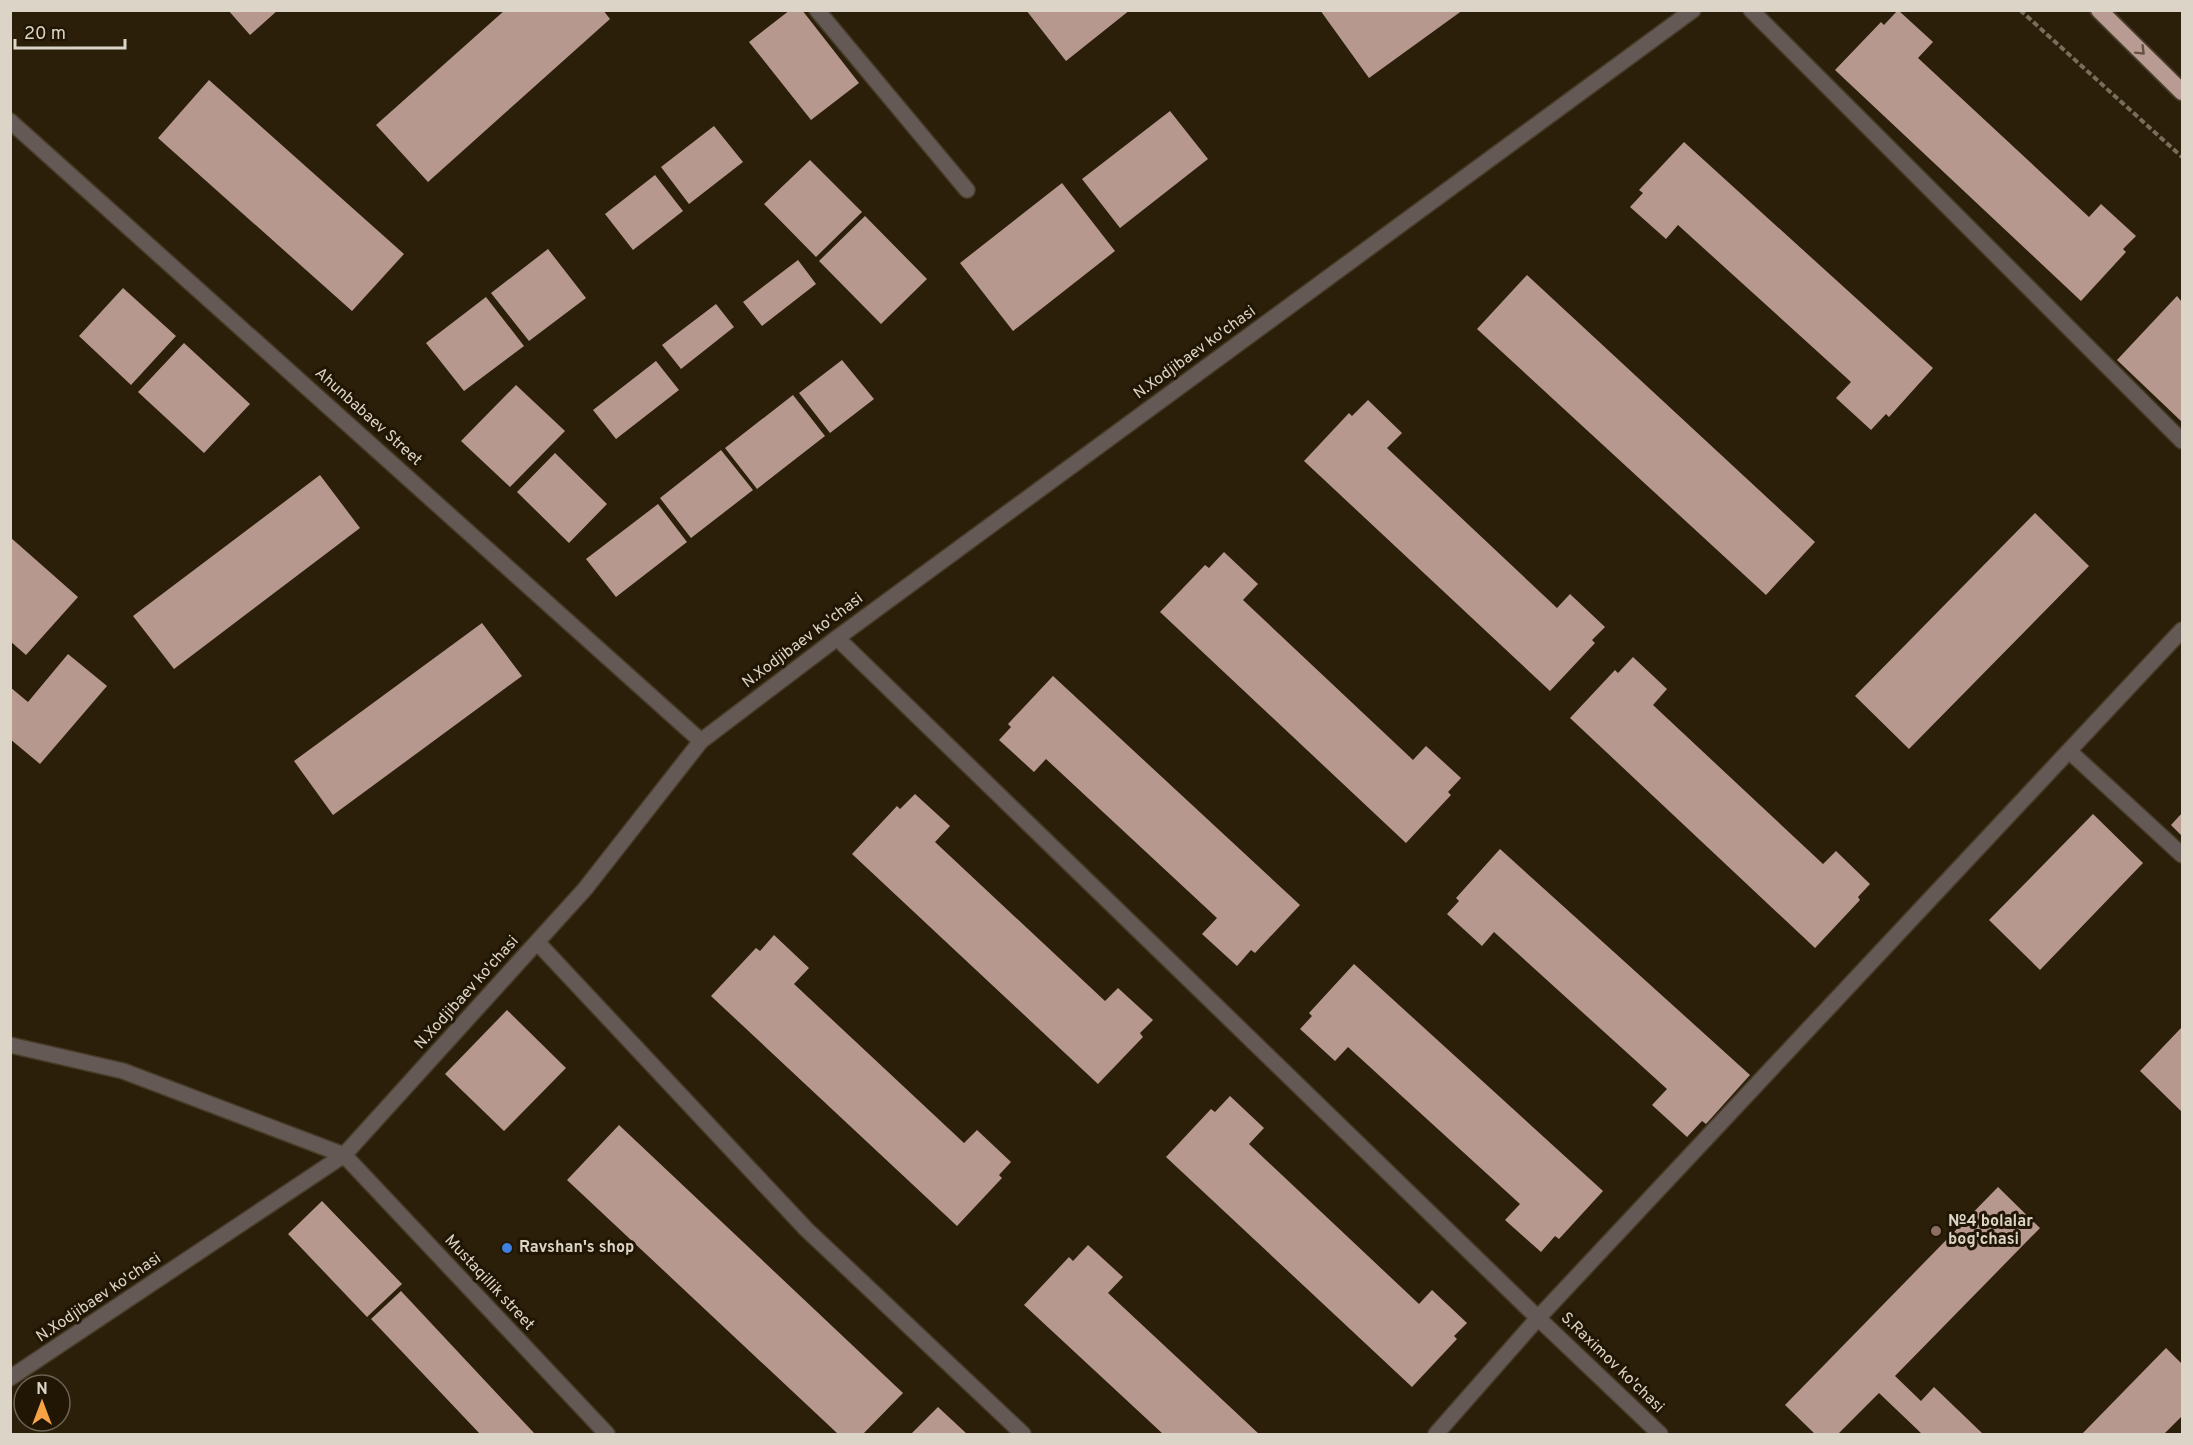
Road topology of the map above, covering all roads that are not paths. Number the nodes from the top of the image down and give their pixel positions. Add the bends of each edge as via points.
1 (817, 10) edge
2 (1693, 10) edge
3 (1751, 10) edge
4 (2099, 10) edge
5 (2182, 92) edge
6 (10, 121) edge
7 (967, 190) dead end
8 (2182, 441) edge
9 (2182, 630) edge
10 (837, 638) junction
11 (701, 741) junction
12 (2069, 751) junction
13 (2182, 855) edge
14 (537, 942) junction
15 (10, 1046) edge
16 (344, 1155) junction
17 (1538, 1318) junction
18 (10, 1378) edge
19 (607, 1434) edge
20 (1023, 1434) edge
21 (1436, 1434) edge
22 (1660, 1434) edge

1 - 7 street
2 - 10 street, N.Xodjibaev ko'chasi
3 - 8 street
4 -> 5 highway
6 - 11 street, Ahunbabaev Street
9 - 12 street
10 - 11 street, N.Xodjibaev ko'chasi
10 - 17 street, S.Raximov ko'chasi
11 - 14 street, N.Xodjibaev ko'chasi via 585,889
12 - 13 street
12 - 17 street
14 - 16 street, N.Xodjibaev ko'chasi
14 - 20 street via 806,1230
15 - 16 street via 123,1071
16 - 18 street, N.Xodjibaev ko'chasi
16 - 19 street, Mustaqillik street
17 - 21 street
17 - 22 street, S.Raximov ko'chasi

